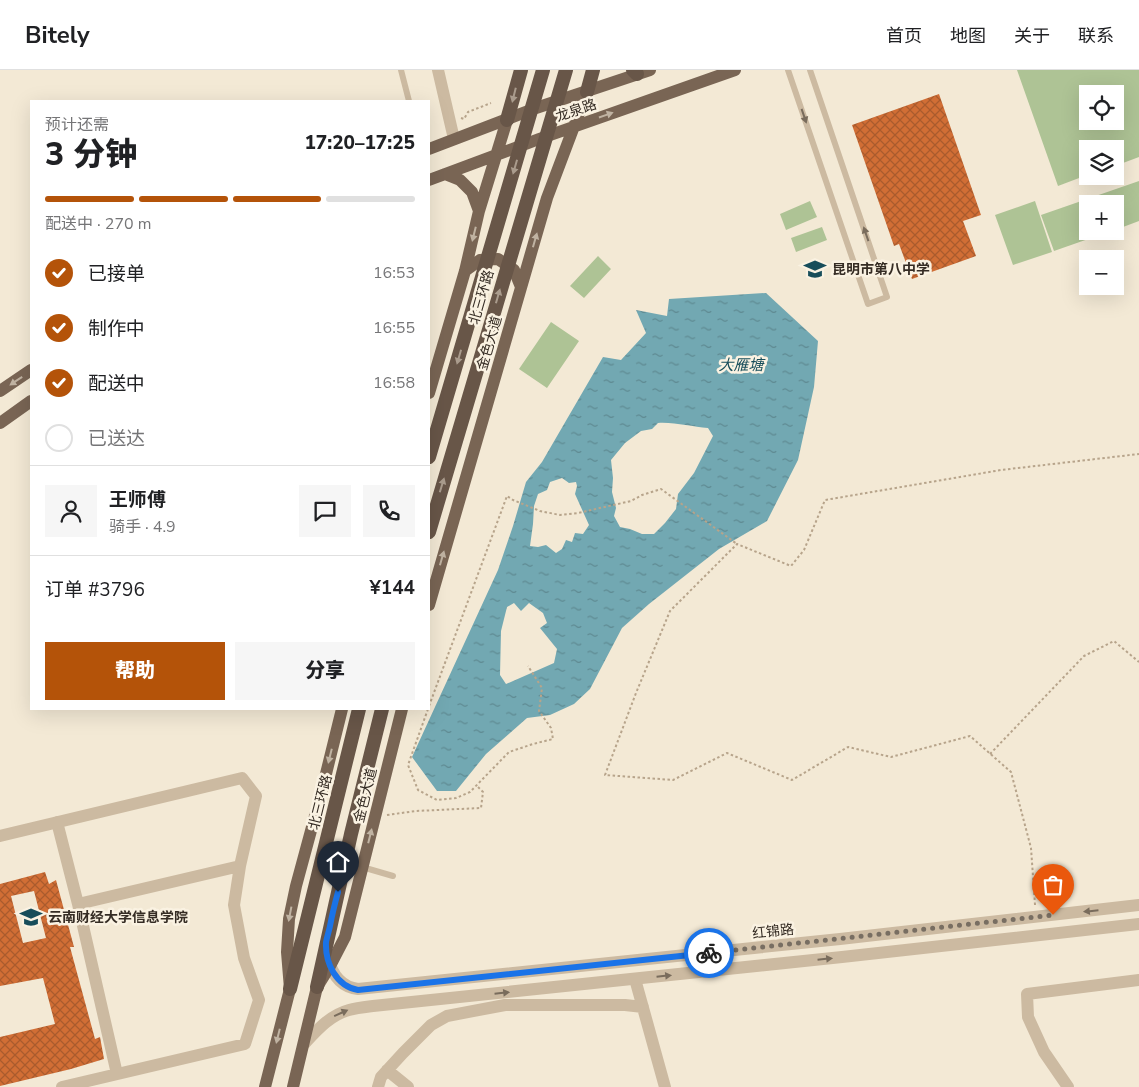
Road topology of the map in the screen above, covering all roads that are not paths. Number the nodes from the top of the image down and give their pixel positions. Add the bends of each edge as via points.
1 (401, 70) edge
2 (438, 70) edge
3 (521, 70) edge
4 (543, 70) edge
5 (566, 70) edge
6 (594, 70) edge
7 (735, 70) edge
8 (788, 70) edge
9 (810, 70) edge
10 (639, 71) edge
11 (587, 92) junction
12 (409, 100) edge
13 (508, 120) junction
14 (574, 126) junction
15 (454, 139) junction
16 (430, 149) edge
17 (496, 154) junction
18 (444, 174) junction
19 (430, 180) edge
20 (480, 210) junction
21 (465, 271) junction
22 (521, 287) junction
23 (30, 371) edge
24 (430, 390) edge
25 (0, 391) edge
26 (30, 402) edge
27 (0, 423) edge
28 (430, 454) edge
29 (430, 529) edge
30 (430, 602) edge
31 (342, 710) edge
32 (359, 710) edge
33 (382, 710) edge
34 (402, 710) edge
35 (57, 822) junction
36 (0, 836) edge
37 (240, 866) junction
38 (362, 867) junction
39 (393, 876) dead end
40 (78, 904) junction
41 (1139, 906) edge
42 (1139, 924) edge
43 (326, 942) junction
44 (330, 966) junction
45 (635, 979) junction
46 (1139, 980) edge
47 (316, 987) junction
48 (290, 989) junction
49 (643, 1007) junction
50 (304, 1044) junction
51 (387, 1070) junction
52 (117, 1074) junction
53 (62, 1087) edge
54 (265, 1087) edge
55 (293, 1087) edge
56 (378, 1087) edge
57 (408, 1087) edge
58 (665, 1087) edge
59 (1068, 1087) edge

1 - 12 lane
2 - 15 street
3 -> 13 highway
4 -> 28 highway, 北三环路, bridge
29 -> 5 highway, 北三环路, bridge
6 - 11 highway
14 -> 7 main road, 龙泉路
8 -> 9 lane via 868,304 887,297
10 - 11 main road, 龙泉路
11 - 13 main road, 龙泉路
11 - 14 main road, 金色大道
13 - 15 main road, 龙泉路
13 - 17 main road
14 - 17 main road, 龙泉路
22 -> 14 main road, 金色大道 via 547,198
15 - 16 main road, 龙泉路
17 - 18 main road, 龙泉路
17 - 20 main road
18 - 19 main road, 龙泉路
18 - 20 main road via 460,180 472,192
20 -> 21 main road
21 - 22 main road via 480,260 498,259 514,270
21 - 24 main road
30 -> 22 main road, 金色大道
23 -> 25 main road
26 - 27 main road
31 -> 48 main road via 289,919
32 - 48 highway, 北三环路
33 - 43 highway
38 -> 34 main road, 金色大道
35 - 36 street
35 - 37 street via 242,778 256,796
35 - 40 street
37 - 40 street
37 - 52 street via 234,905 244,958 259,1000 245,1044
38 - 39 lane
38 - 44 main road, 金色大道 via 345,937
40 - 52 street
41 -> 44 street, 红锦路 via 358,990 339,980
45 -> 42 street
43 - 44 street
43 - 47 highway
44 - 47 main road, 金色大道
45 - 49 street
50 -> 45 street via 320,1027 349,1010
46 - 59 street via 1028,994 1028,1017 1044,1052
47 - 50 main road, 金色大道
48 -> 54 main road
49 - 51 street via 505,1005 447,1016 431,1025
49 - 58 street
50 - 55 main road, 金色大道
51 - 56 street
51 - 57 street
52 - 53 street

